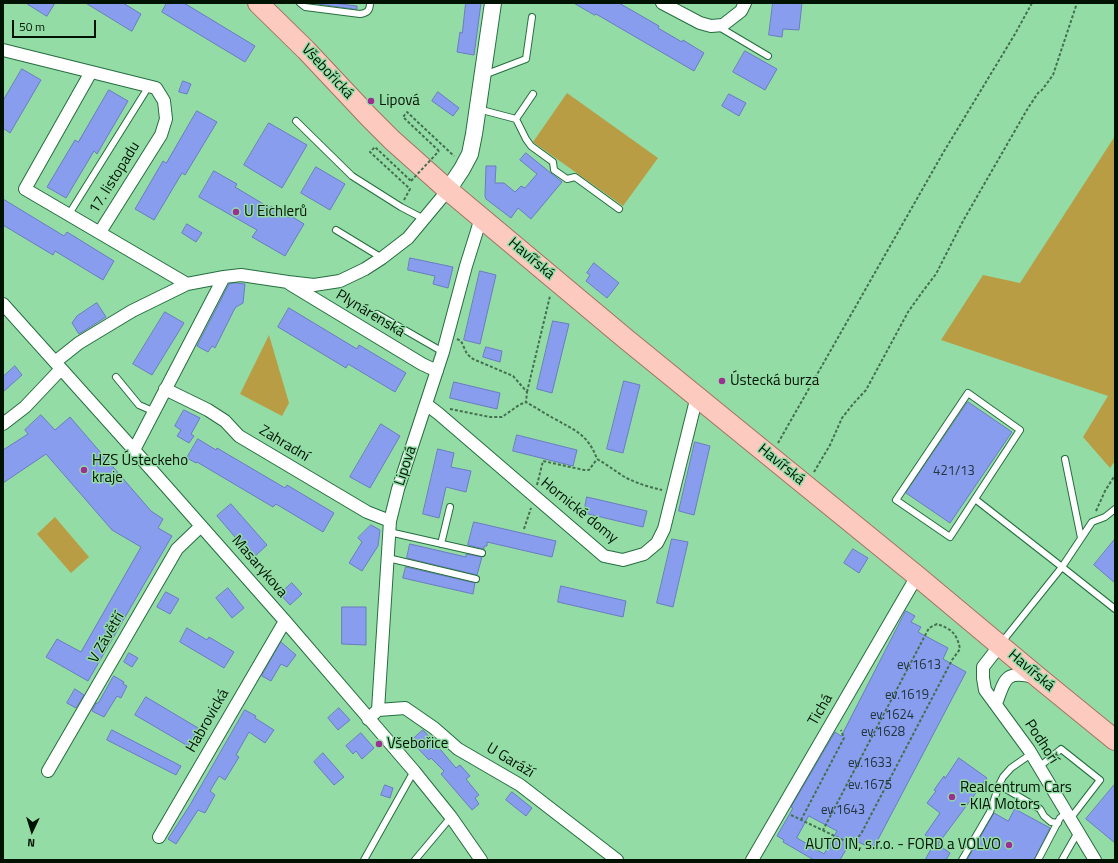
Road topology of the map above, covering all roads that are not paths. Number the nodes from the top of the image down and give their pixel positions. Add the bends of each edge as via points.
1 (300, 3) edge
2 (370, 3) edge
3 (493, 3) edge
4 (662, 3) edge
5 (745, 3) edge
6 (264, 6) edge
7 (532, 17) dead end
8 (718, 26) junction
9 (4, 53) edge
10 (768, 56) dead end
11 (91, 72) junction
12 (483, 75) junction
13 (149, 86) junction
14 (534, 94) dead end
15 (478, 109) junction
16 (516, 119) junction
17 (296, 121) dead end
18 (448, 190) junction
19 (619, 209) dead end
20 (69, 214) junction
21 (481, 218) junction
22 (424, 219) junction
23 (336, 230) dead end
24 (100, 232) junction
25 (382, 258) junction
26 (224, 277) junction
27 (288, 282) junction
28 (187, 284) junction
29 (3, 304) edge
30 (377, 314) dead end
31 (443, 352) junction
32 (58, 365) junction
33 (437, 370) junction
34 (116, 377) dead end
35 (165, 389) junction
36 (696, 396) junction
37 (426, 404) junction
38 (154, 412) junction
39 (3, 424) edge
40 (134, 450) junction
41 (1065, 459) dead end
42 (975, 498) junction
43 (450, 507) dead end
44 (1115, 509) edge
45 (201, 526) junction
46 (390, 526) junction
47 (1081, 538) junction
48 (441, 544) junction
49 (482, 554) dead end
50 (388, 558) junction
51 (1062, 567) junction
52 (917, 576) junction
53 (476, 578) dead end
54 (1115, 609) edge
55 (285, 621) junction
56 (1000, 645) junction
57 (1039, 678) junction
58 (996, 704) junction
59 (378, 710) junction
60 (368, 719) junction
61 (1115, 740) edge
62 (1031, 754) junction
63 (1039, 767) junction
64 (48, 771) dead end
65 (414, 771) junction
66 (999, 785) junction
67 (1068, 816) junction
68 (450, 817) junction
69 (1058, 823) junction
70 (1078, 832) junction
71 (159, 837) dead end
72 (364, 860) edge
73 (415, 860) edge
74 (481, 860) edge
75 (617, 860) edge
76 (752, 860) edge
77 (962, 860) edge
78 (1038, 860) edge
79 (1062, 860) edge
80 (1095, 860) edge

1 - 2 lane via 305,7 360,14 368,11
3 - 12 street
4 - 8 street via 700,23
5 - 8 street via 741,11
6 - 18 main road, Všebořická via 388,136
7 - 12 lane via 526,59
8 - 10 lane
9 - 11 street, 17. listopadu
11 - 13 street, 17. listopadu
11 - 20 street, 17. listopadu via 25,189
12 - 15 street
13 - 20 lane
13 - 24 street, 17. listopadu via 156,88 164,100 166,119 161,135
14 - 16 lane
15 - 16 lane
15 - 18 street via 470,154
16 - 19 lane via 531,146 553,162 554,170 567,179 575,178
17 - 22 lane via 352,176
18 - 21 main road, Havířská
18 - 22 street, Plynárenská
20 - 24 street, 17. listopadu
21 - 31 street, Lipová
21 - 36 main road, Havířská
22 - 25 street, Plynárenská via 408,238
23 - 25 lane
24 - 28 street
25 - 27 street, Plynárenská via 340,281 314,285
26 - 27 street, Plynárenská via 241,275
26 - 28 street, Plynárenská
26 - 35 street
27 - 33 street, Plynárenská via 422,364
28 - 32 street, Plynárenská via 132,311 79,343
29 - 32 street, Masarykova
30 - 31 lane
31 - 33 street, Lipová
32 - 39 street, Plynárenská via 25,408
32 - 40 street, Masarykova
33 - 37 street, Lipová
34 - 38 lane via 139,405
35 - 38 street
35 - 46 street, Zahradní via 208,410 225,421 239,436
36 - 37 street, Hornické domy via 664,529 656,543 644,554 623,560 604,556
36 - 52 main road, Havířská
37 - 46 street, Lipová via 398,489
38 - 40 street
40 - 45 street, Masarykova
41 - 47 lane
42 - 42 lane via 1020,430 968,392 896,500 950,537
42 - 51 lane
43 - 48 lane
44 - 47 lane via 1105,518 1092,522
45 - 55 street, Masarykova
45 - 64 street, V Závětří via 177,550
46 - 48 lane
46 - 50 street, Lipová
47 - 51 lane
48 - 49 lane
50 - 53 lane
50 - 59 street, Lipová
51 - 54 lane
51 - 56 lane
52 - 56 main road, Havířská
52 - 76 street, Tichá
55 - 60 street, Masarykova
55 - 71 street, Habrovická
56 - 57 main road, Havířská
56 - 58 street, Podhoří via 983,667 985,690
57 - 58 street via 1021,674 1010,675
57 - 61 main road, Havířská
58 - 62 street, Podhoří
59 - 60 street
59 - 75 street, U Garáží via 405,708 458,749 520,785
60 - 65 street, Masarykova
62 - 63 street, Podhoří
62 - 66 lane via 1011,768
63 - 67 street, Podhoří
63 - 67 lane via 1062,749 1100,780
65 - 68 street, Masarykova
65 - 72 lane
66 - 69 lane via 1040,809 1051,822
66 - 77 lane via 990,812
67 - 69 lane via 1060,818
67 - 70 street, Podhoří
68 - 73 lane
68 - 74 street, Masarykova
69 - 78 lane
70 - 79 lane
70 - 80 street, Podhoří

